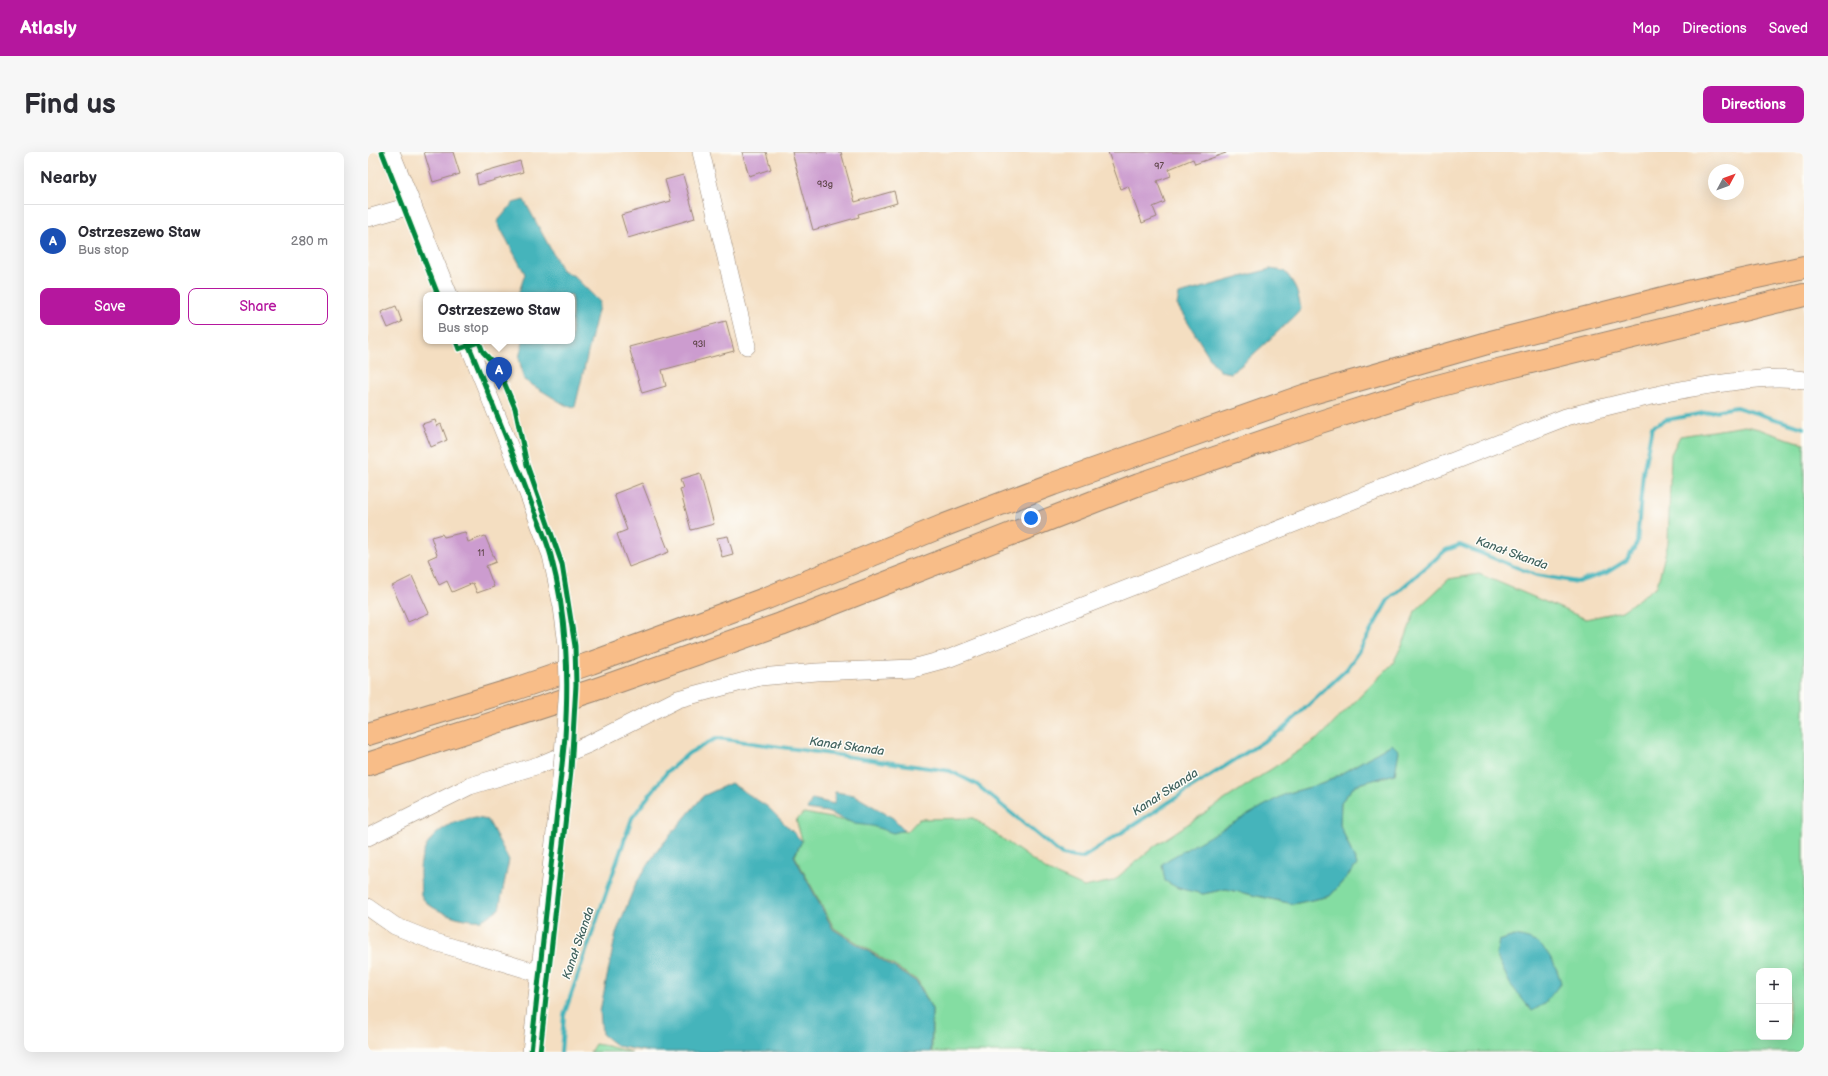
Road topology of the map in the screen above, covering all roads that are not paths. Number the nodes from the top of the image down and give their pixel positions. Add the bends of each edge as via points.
1 (391, 152) edge
2 (701, 152) edge
3 (412, 205) junction
4 (368, 218) edge
5 (1804, 267) edge
6 (448, 292) edge
7 (1804, 295) edge
8 (468, 344) edge
9 (747, 346) dead end
10 (1804, 380) edge
11 (368, 734) edge
12 (368, 764) edge
13 (368, 837) edge
14 (368, 907) edge
15 (538, 973) junction
16 (531, 1052) edge

1 - 3 street
2 - 9 street
3 - 4 street
3 - 6 street
5 - 11 highway via 1683,293 1506,338 1309,394 1053,484 767,598 591,663
7 - 12 highway via 1411,393 1318,423 1139,484 780,624 594,690
8 - 15 street, bridge via 550,555 567,645 568,686 562,768
10 - 13 street via 1752,379 1704,386 1566,417 950,658 913,668 760,677 678,700 589,744 538,765 470,786
14 - 15 street via 395,926 436,942
15 - 16 street

